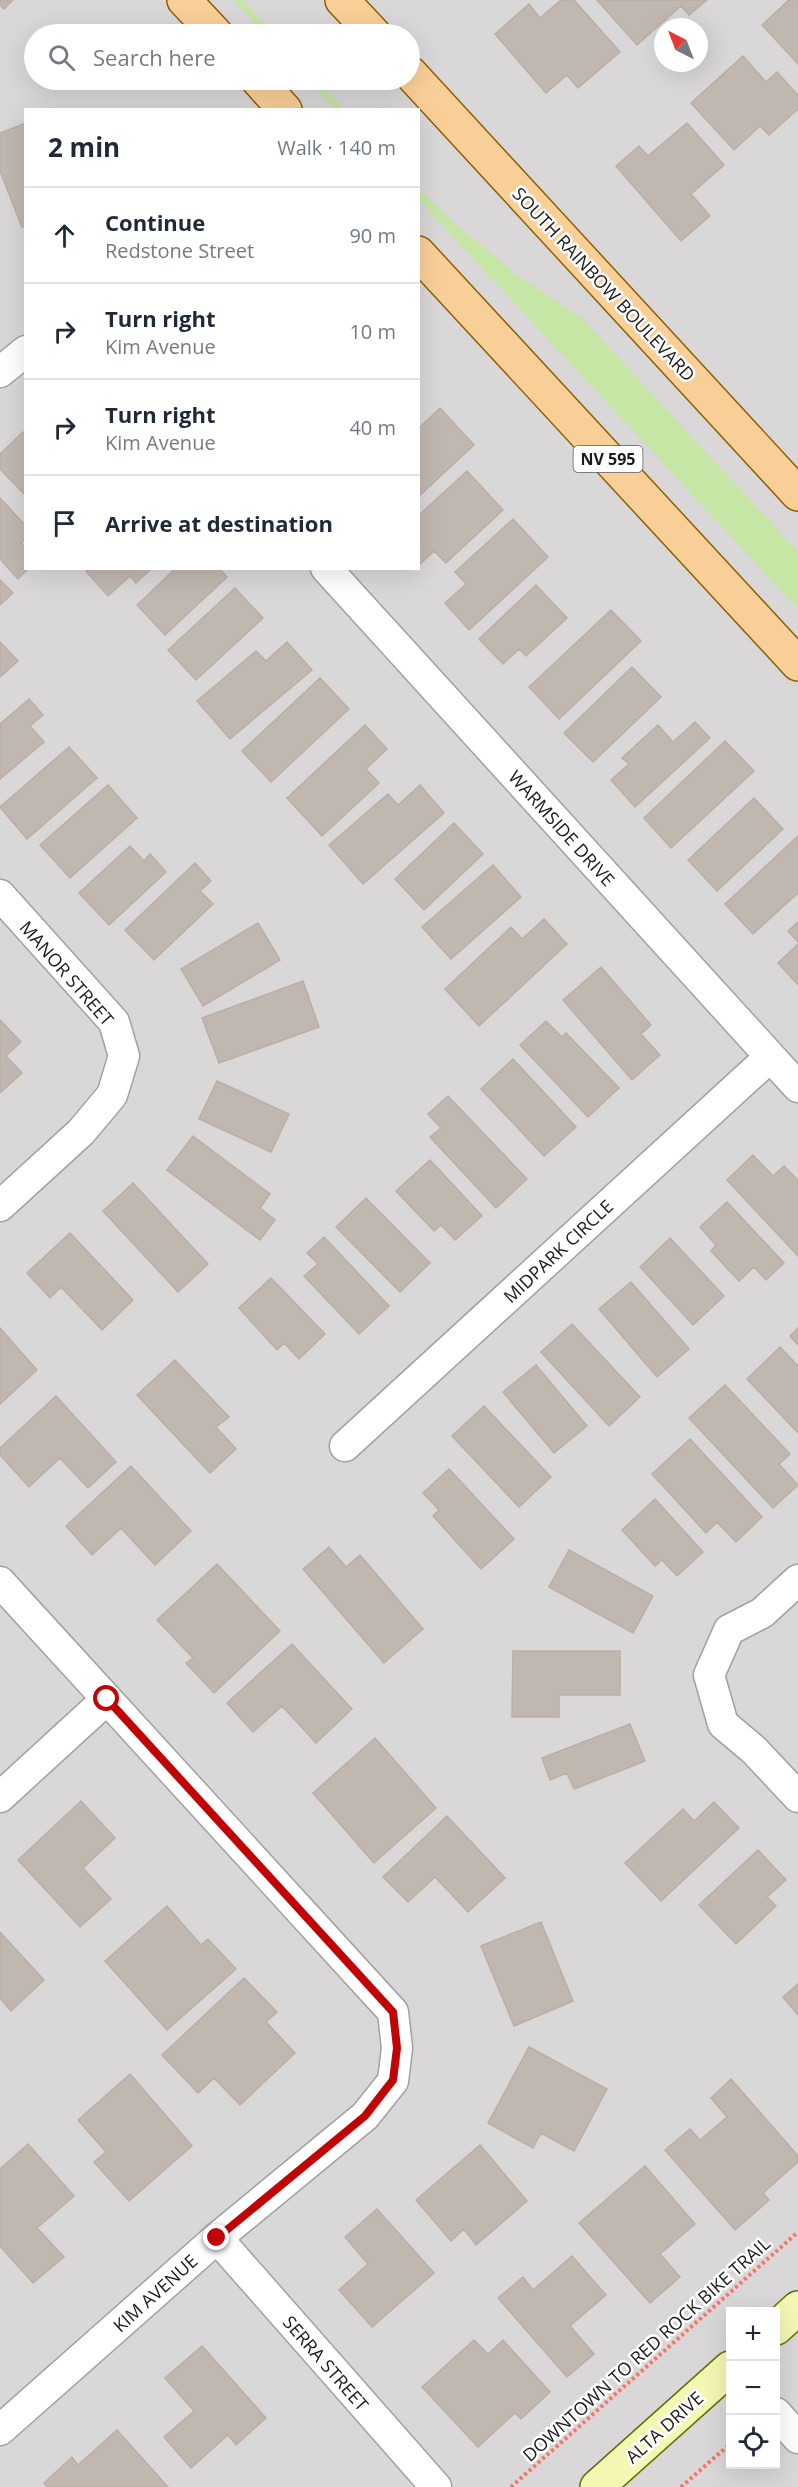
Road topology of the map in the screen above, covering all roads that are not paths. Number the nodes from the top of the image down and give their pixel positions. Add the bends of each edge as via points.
1 (184, 0) edge
2 (342, 0) edge
3 (207, 24) edge
4 (365, 24) edge
5 (420, 84) edge
6 (267, 90) edge
7 (283, 108) edge
8 (420, 255) edge
9 (24, 353) edge
10 (0, 372) edge
11 (798, 494) edge
12 (328, 570) edge
13 (798, 664) edge
14 (0, 895) edge
15 (770, 1057) junction
16 (798, 1087) edge
17 (0, 1206) edge
18 (345, 1446) dead end
19 (798, 1580) edge
20 (0, 1582) edge
21 (107, 1699) junction
22 (0, 1797) edge
23 (798, 1797) edge
24 (217, 2238) junction
25 (798, 2308) edge
26 (780, 2324) edge
27 (726, 2372) edge
28 (778, 2415) edge
29 (0, 2430) edge
30 (798, 2438) edge
31 (436, 2487) edge
32 (597, 2487) edge

1 - 3 main road
2 - 4 main road
5 - 11 main road, SOUTH RAINBOW BOULEVARD
6 - 7 main road
8 - 13 main road, NV 595
9 - 10 street
12 - 15 street, WARMSIDE DRIVE
14 - 17 street, MANOR STREET via 114,1023 124,1056 112,1095 81,1132
15 - 16 street, WARMSIDE DRIVE
15 - 18 street, MIDPARK CIRCLE
19 - 23 street via 762,1613 729,1630 709,1675 723,1724
20 - 21 street, KIM AVENUE
21 - 22 street
21 - 24 street, KIM AVENUE via 393,2012 397,2048 393,2080 365,2116
24 - 29 street, KIM AVENUE
24 - 31 street, SERRA STREET
25 - 26 main road
27 - 32 main road, ALTA DRIVE
28 - 30 street

